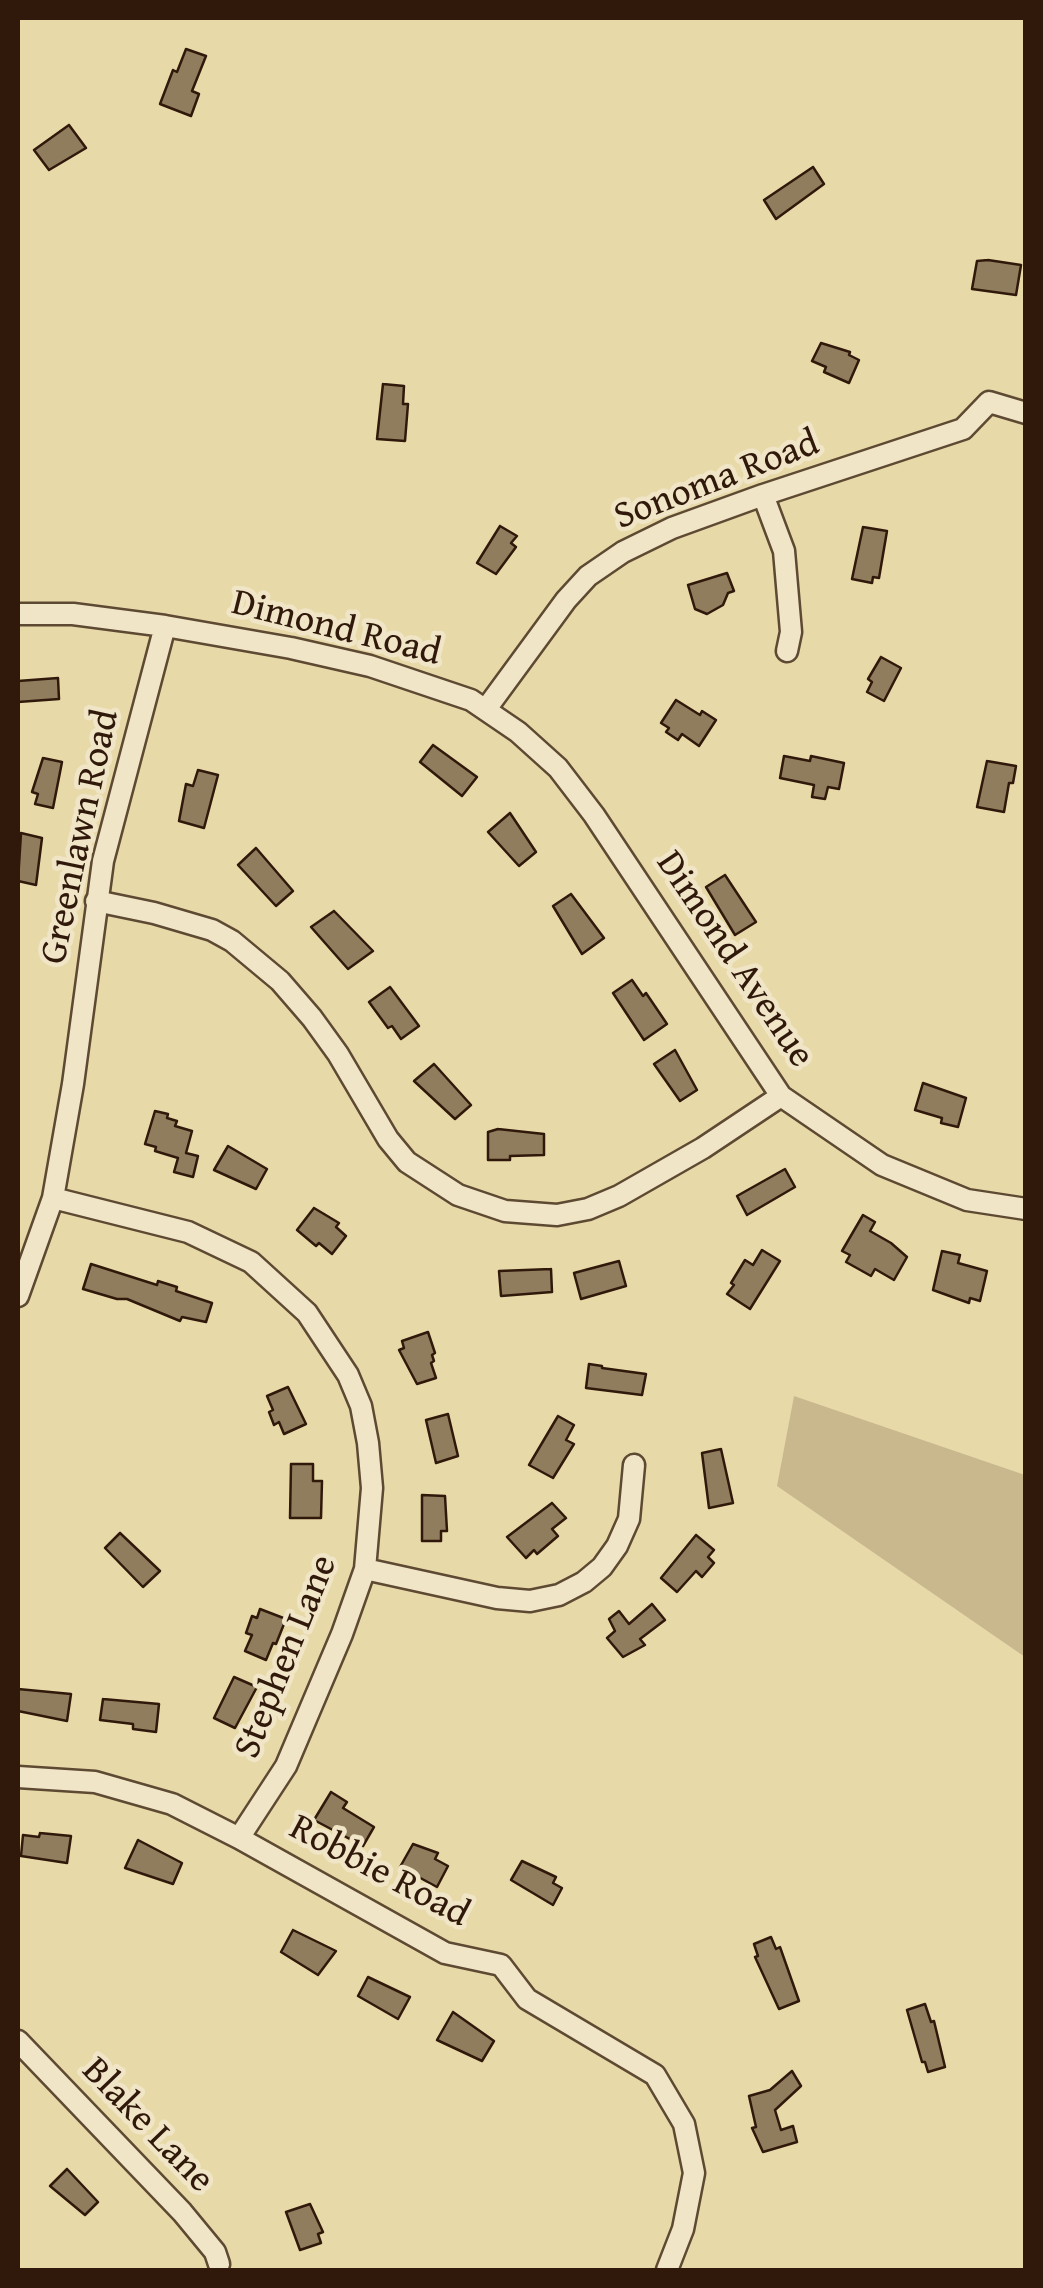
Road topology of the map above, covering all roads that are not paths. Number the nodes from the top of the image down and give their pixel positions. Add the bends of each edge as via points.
1 (1026, 412) edge
2 (763, 495) junction
3 (18, 614) edge
4 (165, 626) junction
5 (787, 650) dead end
6 (486, 709) junction
7 (96, 902) junction
8 (781, 1096) junction
9 (53, 1198) junction
10 (1026, 1209) edge
11 (18, 1296) edge
12 (634, 1465) dead end
13 (365, 1569) junction
14 (18, 1778) edge
15 (240, 1838) junction
16 (18, 2042) edge
17 (219, 2264) dead end
18 (667, 2270) edge

1 - 2 street, Sonoma Road via 990,402 963,429
2 - 5 street via 784,551
2 - 6 street, Sonoma Road via 672,528 588,576
3 - 4 street
4 - 6 street, Dimond Road via 370,666
4 - 7 street, Greenlawn Road
6 - 8 street, Dimond Avenue via 558,768 594,815
7 - 8 street via 154,912 232,941 312,1018 407,1162 458,1195 505,1211 557,1215 588,1209
7 - 9 street, Greenlawn Road
8 - 10 street, Dimond Avenue via 882,1165 967,1200
9 - 11 street, Greenlawn Road
9 - 13 street, Stephen Lane via 221,1246 251,1262 307,1313 360,1406 372,1488
12 - 13 street via 629,1519 617,1546 602,1567 560,1594 496,1598
13 - 15 street, Stephen Lane via 286,1766
14 - 15 street, Robbie Road via 131,1791
15 - 18 street, Robbie Road via 445,1953 501,1965 527,1999 655,2075 684,2124 694,2173
16 - 17 street, Blake Lane via 182,2212

